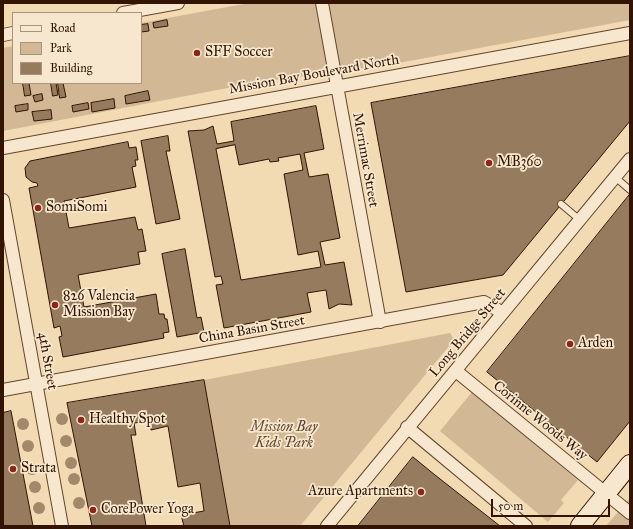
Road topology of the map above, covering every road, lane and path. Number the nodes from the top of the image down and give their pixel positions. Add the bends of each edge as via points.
1 (178, 3) edge
2 (322, 3) edge
3 (128, 12) edge
4 (630, 34) edge
5 (337, 86) junction
6 (3, 148) edge
7 (630, 159) edge
8 (615, 177) junction
9 (630, 190) edge
10 (3, 200) edge
11 (561, 204) dead end
12 (580, 220) junction
13 (503, 313) junction
14 (380, 322) junction
15 (456, 371) junction
16 (36, 384) junction
17 (3, 390) edge
18 (407, 427) junction
19 (630, 464) edge
20 (606, 493) junction
21 (630, 513) edge
22 (62, 526) edge
23 (327, 526) edge
24 (526, 526) edge
25 (580, 526) edge

1 - 3 street
2 - 5 street, Merrimac Street
4 - 5 street, Mission Bay Boulevard North
5 - 6 street, Mission Bay Boulevard North
5 - 14 street, Merrimac Street
7 - 8 street, Long Bridge Street
8 - 9 lane
8 - 12 street, Long Bridge Street
10 - 16 street, 4th Street
11 - 12 lane
12 - 13 street, Long Bridge Street
13 - 14 street, China Basin Street via 484,302
13 - 15 street, Long Bridge Street
14 - 16 street, China Basin Street
15 - 18 street, Long Bridge Street
15 - 20 street, Corinne Woods Way
16 - 17 street, China Basin Street
16 - 22 street, 4th Street
18 - 23 street, Long Bridge Street
18 - 24 street
19 - 20 street
20 - 21 street, Corinne Woods Way
20 - 25 street

